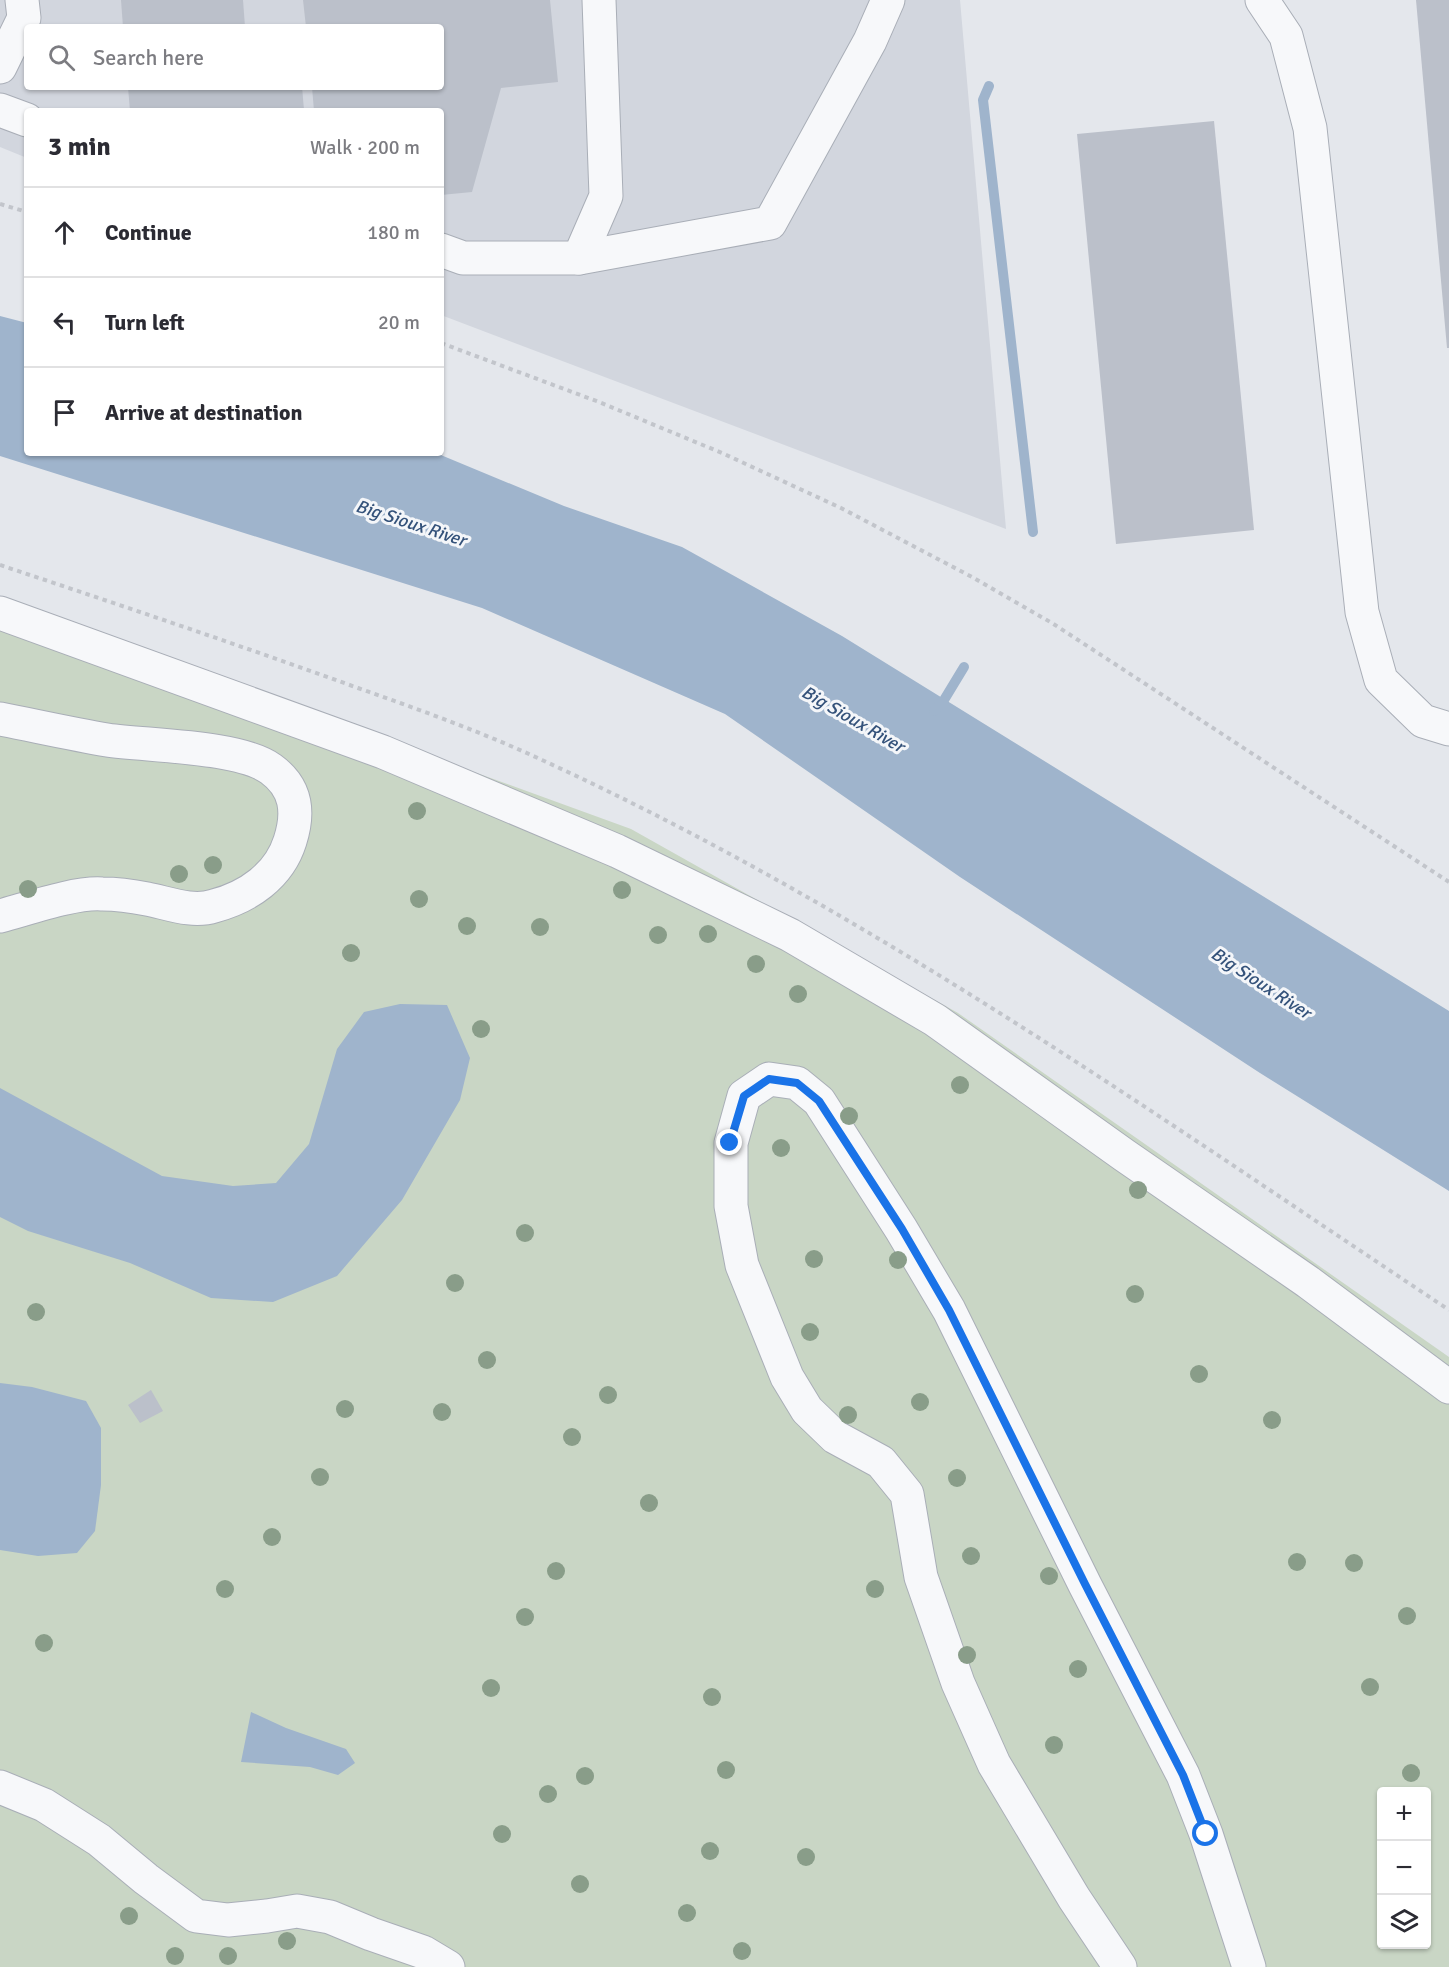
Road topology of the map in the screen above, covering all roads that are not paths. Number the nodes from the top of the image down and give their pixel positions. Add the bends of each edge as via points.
1 (22, 0) edge
2 (599, 0) edge
3 (888, 0) edge
4 (1262, 0) edge
5 (0, 67) edge
6 (0, 110) edge
7 (24, 119) edge
8 (444, 251) edge
9 (579, 258) junction
10 (0, 613) edge
11 (0, 719) edge
12 (1449, 729) edge
13 (0, 916) edge
14 (1449, 1387) edge
15 (0, 1787) edge
16 (448, 1967) edge
17 (1120, 1967) edge
18 (1249, 1967) edge

1 - 5 lane via 24,18
2 - 9 lane via 606,196
3 - 9 lane via 870,41 770,223
4 - 12 lane via 1286,36 1310,128 1362,612 1381,680 1423,721
6 - 7 lane
8 - 9 lane via 463,258
10 - 14 lane via 383,753 616,851 790,935 935,1020 1308,1282
11 - 13 lane via 106,740 249,758 271,768 287,783 295,802 295,825 286,852 266,879 247,894 212,907 182,907 99,893
15 - 16 lane via 44,1805 99,1840 196,1916 228,1920 297,1911 330,1917 423,1952
17 - 18 lane via 994,1764 962,1693 921,1577 907,1494 881,1462 835,1437 807,1410 787,1377 742,1265 731,1206 730,1143 744,1096 769,1079 797,1083 819,1101 949,1310 1183,1775

